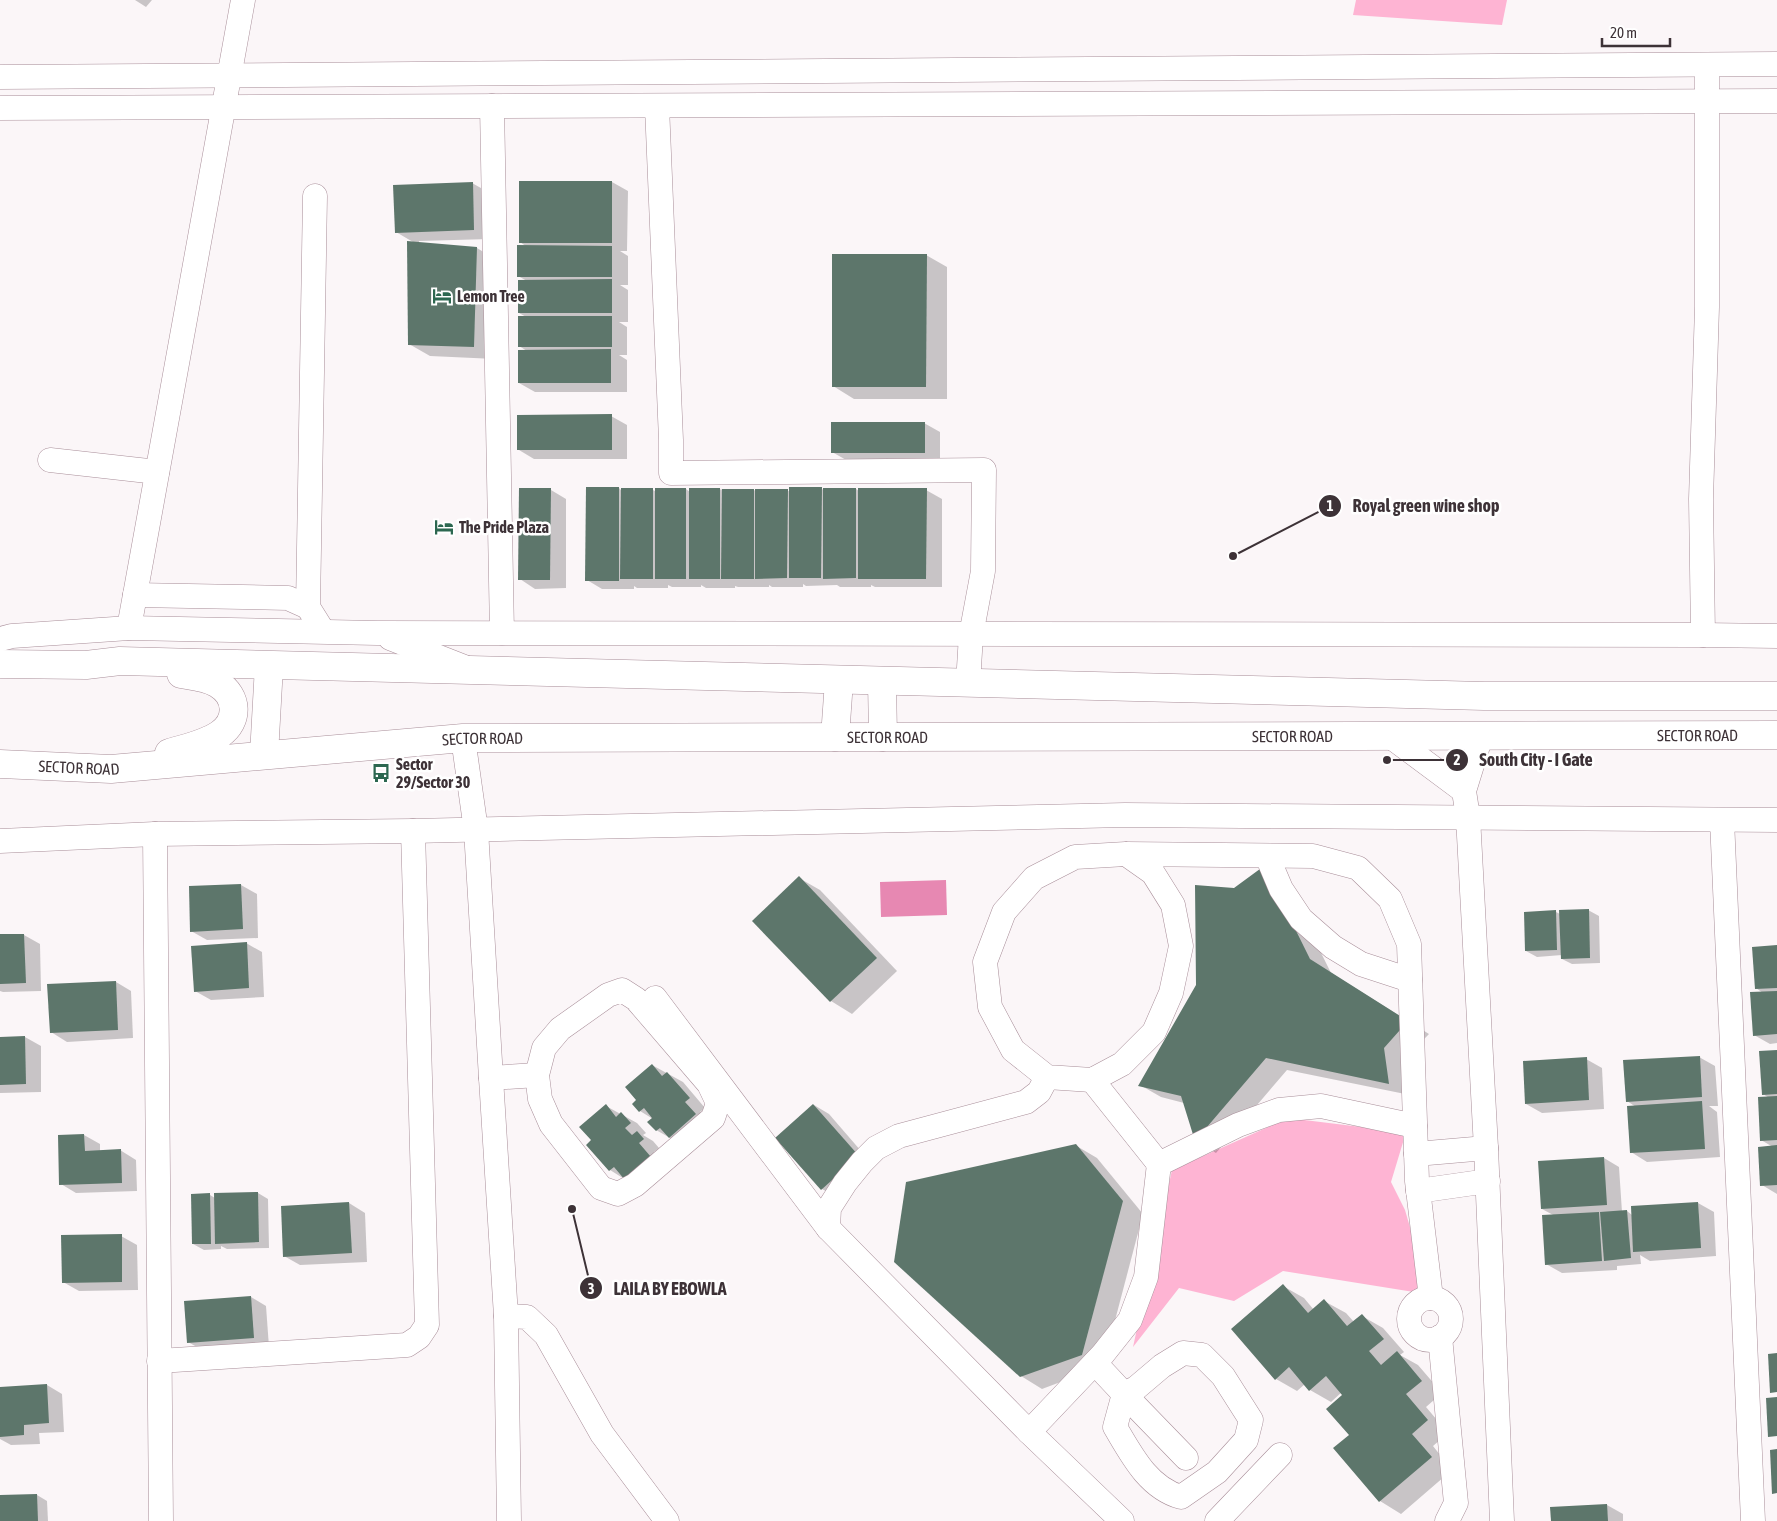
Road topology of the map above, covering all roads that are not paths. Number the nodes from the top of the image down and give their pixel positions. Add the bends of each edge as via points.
1 (243, 0) edge
2 (1777, 64) edge
3 (1707, 65) junction
4 (769, 71) junction
5 (229, 76) junction
6 (0, 77) edge
7 (1706, 101) junction
8 (1777, 101) edge
9 (768, 105) junction
10 (492, 106) junction
11 (657, 106) junction
12 (0, 108) edge
13 (223, 108) junction
14 (315, 196) dead end
15 (50, 460) dead end
16 (157, 472) junction
17 (135, 595) junction
18 (308, 607) junction
19 (129, 628) junction
20 (323, 631) junction
21 (377, 633) junction
22 (502, 633) junction
23 (971, 635) junction
24 (1702, 635) junction
25 (1777, 636) edge
26 (0, 639) edge
27 (120, 661) junction
28 (0, 664) edge
29 (269, 666) junction
30 (476, 671) junction
31 (839, 681) junction
32 (882, 681) junction
33 (968, 684) junction
34 (1777, 696) edge
35 (1777, 735) edge
36 (1390, 736) junction
37 (1481, 736) junction
38 (836, 737) junction
39 (883, 737) junction
40 (463, 738) junction
41 (264, 755) junction
42 (0, 764) edge
43 (111, 769) junction
44 (1464, 790) junction
45 (1468, 817) junction
46 (1722, 820) junction
47 (1777, 820) edge
48 (476, 830) junction
49 (413, 831) junction
50 (155, 834) junction
51 (0, 841) edge
52 (1126, 854) junction
53 (1267, 856) junction
54 (1410, 980) junction
55 (655, 998) dead end
56 (537, 1075) junction
57 (1047, 1077) junction
58 (492, 1078) junction
59 (1092, 1080) junction
60 (1415, 1126) junction
61 (1486, 1148) junction
62 (1416, 1154) junction
63 (1159, 1164) junction
64 (1488, 1181) junction
65 (1418, 1190) junction
66 (828, 1228) junction
67 (506, 1316) junction
68 (159, 1362) junction
69 (1095, 1363) junction
70 (1124, 1394) junction
71 (1029, 1432) junction
72 (1280, 1455) dead end
73 (1186, 1458) dead end
74 (161, 1521) edge
75 (509, 1521) edge
76 (667, 1521) edge
77 (1122, 1521) edge
78 (1217, 1521) edge
79 (1447, 1521) edge
80 (1502, 1521) edge
81 (1753, 1521) edge

1 - 5 street
2 - 3 street
3 - 4 street
3 - 7 street
4 - 5 street
4 - 9 street
5 - 6 street
5 - 13 street
7 - 8 street
7 - 9 street
7 - 24 street via 1707,307 1701,499
9 - 11 street
10 - 11 street
10 - 13 street
10 - 22 street
11 - 23 street via 671,473 984,470 983,571
12 - 13 street
13 - 16 street
14 - 18 street
15 - 16 street
16 - 17 street
17 - 18 street via 288,598
17 - 19 street
18 - 20 street
19 - 20 street
19 - 26 street
20 - 21 street
21 - 22 street
21 - 30 street
22 - 23 street
23 - 24 street
23 - 33 street
24 - 25 street
27 - 28 main road via 86,665
27 - 29 main road
27 - 43 main road via 217,683 233,701 234,713 229,727 218,735 173,752
29 - 30 main road
29 - 41 main road
30 - 31 main road
31 - 32 main road
31 - 38 main road
32 - 33 main road
32 - 39 main road
33 - 34 main road via 1484,696
35 - 37 main road, SECTOR ROAD
36 - 37 main road, SECTOR ROAD
36 - 39 main road, SECTOR ROAD
36 - 44 street
37 - 44 street
38 - 39 main road, SECTOR ROAD
38 - 40 main road, SECTOR ROAD
40 - 41 main road, SECTOR ROAD
40 - 48 street
41 - 43 main road, SECTOR ROAD
42 - 43 main road, SECTOR ROAD
44 - 45 street
45 - 46 street
45 - 48 street via 1125,815
45 - 61 street
46 - 47 street
46 - 81 street
48 - 49 street
48 - 58 street
49 - 50 street
49 - 68 street via 427,1325 419,1337 407,1345
50 - 51 street
50 - 68 street
52 - 53 street
52 - 57 street via 1075,857 1034,878 1004,912 985,962 990,1007 1013,1050
52 - 59 street via 1153,873 1173,905 1181,946 1172,993 1154,1032 1122,1064
53 - 54 street via 1281,889 1301,919 1326,941 1360,964
53 - 54 street via 1313,856 1358,868 1390,899 1409,944
54 - 60 street
55 - 66 street
56 - 56 street via 540,1099 551,1124 602,1188 618,1194 635,1185 713,1118 718,1103 709,1084 636,998 622,990 608,995 560,1029 544,1048
56 - 58 street
57 - 59 street
57 - 66 street via 1039,1092 1026,1102 899,1136 876,1148 844,1183 829,1208
58 - 67 street
59 - 63 street
60 - 62 street
60 - 63 street via 1321,1106 1279,1110 1238,1125
61 - 62 street
61 - 64 street
62 - 65 street
63 - 69 street via 1146,1277 1130,1320
64 - 65 street
64 - 80 street
65 - 79 street via 1431,1298 1443,1302 1451,1314 1449,1327 1440,1337 1456,1504
66 - 71 street
67 - 75 street
67 - 76 street via 527,1317 546,1334 602,1434
68 - 74 street
69 - 70 street
69 - 71 street
70 - 70 street via 1115,1427 1138,1466 1168,1493 1181,1497 1217,1472 1246,1440 1251,1420 1223,1376 1202,1355 1183,1353
70 - 73 street
71 - 77 street
72 - 78 street

